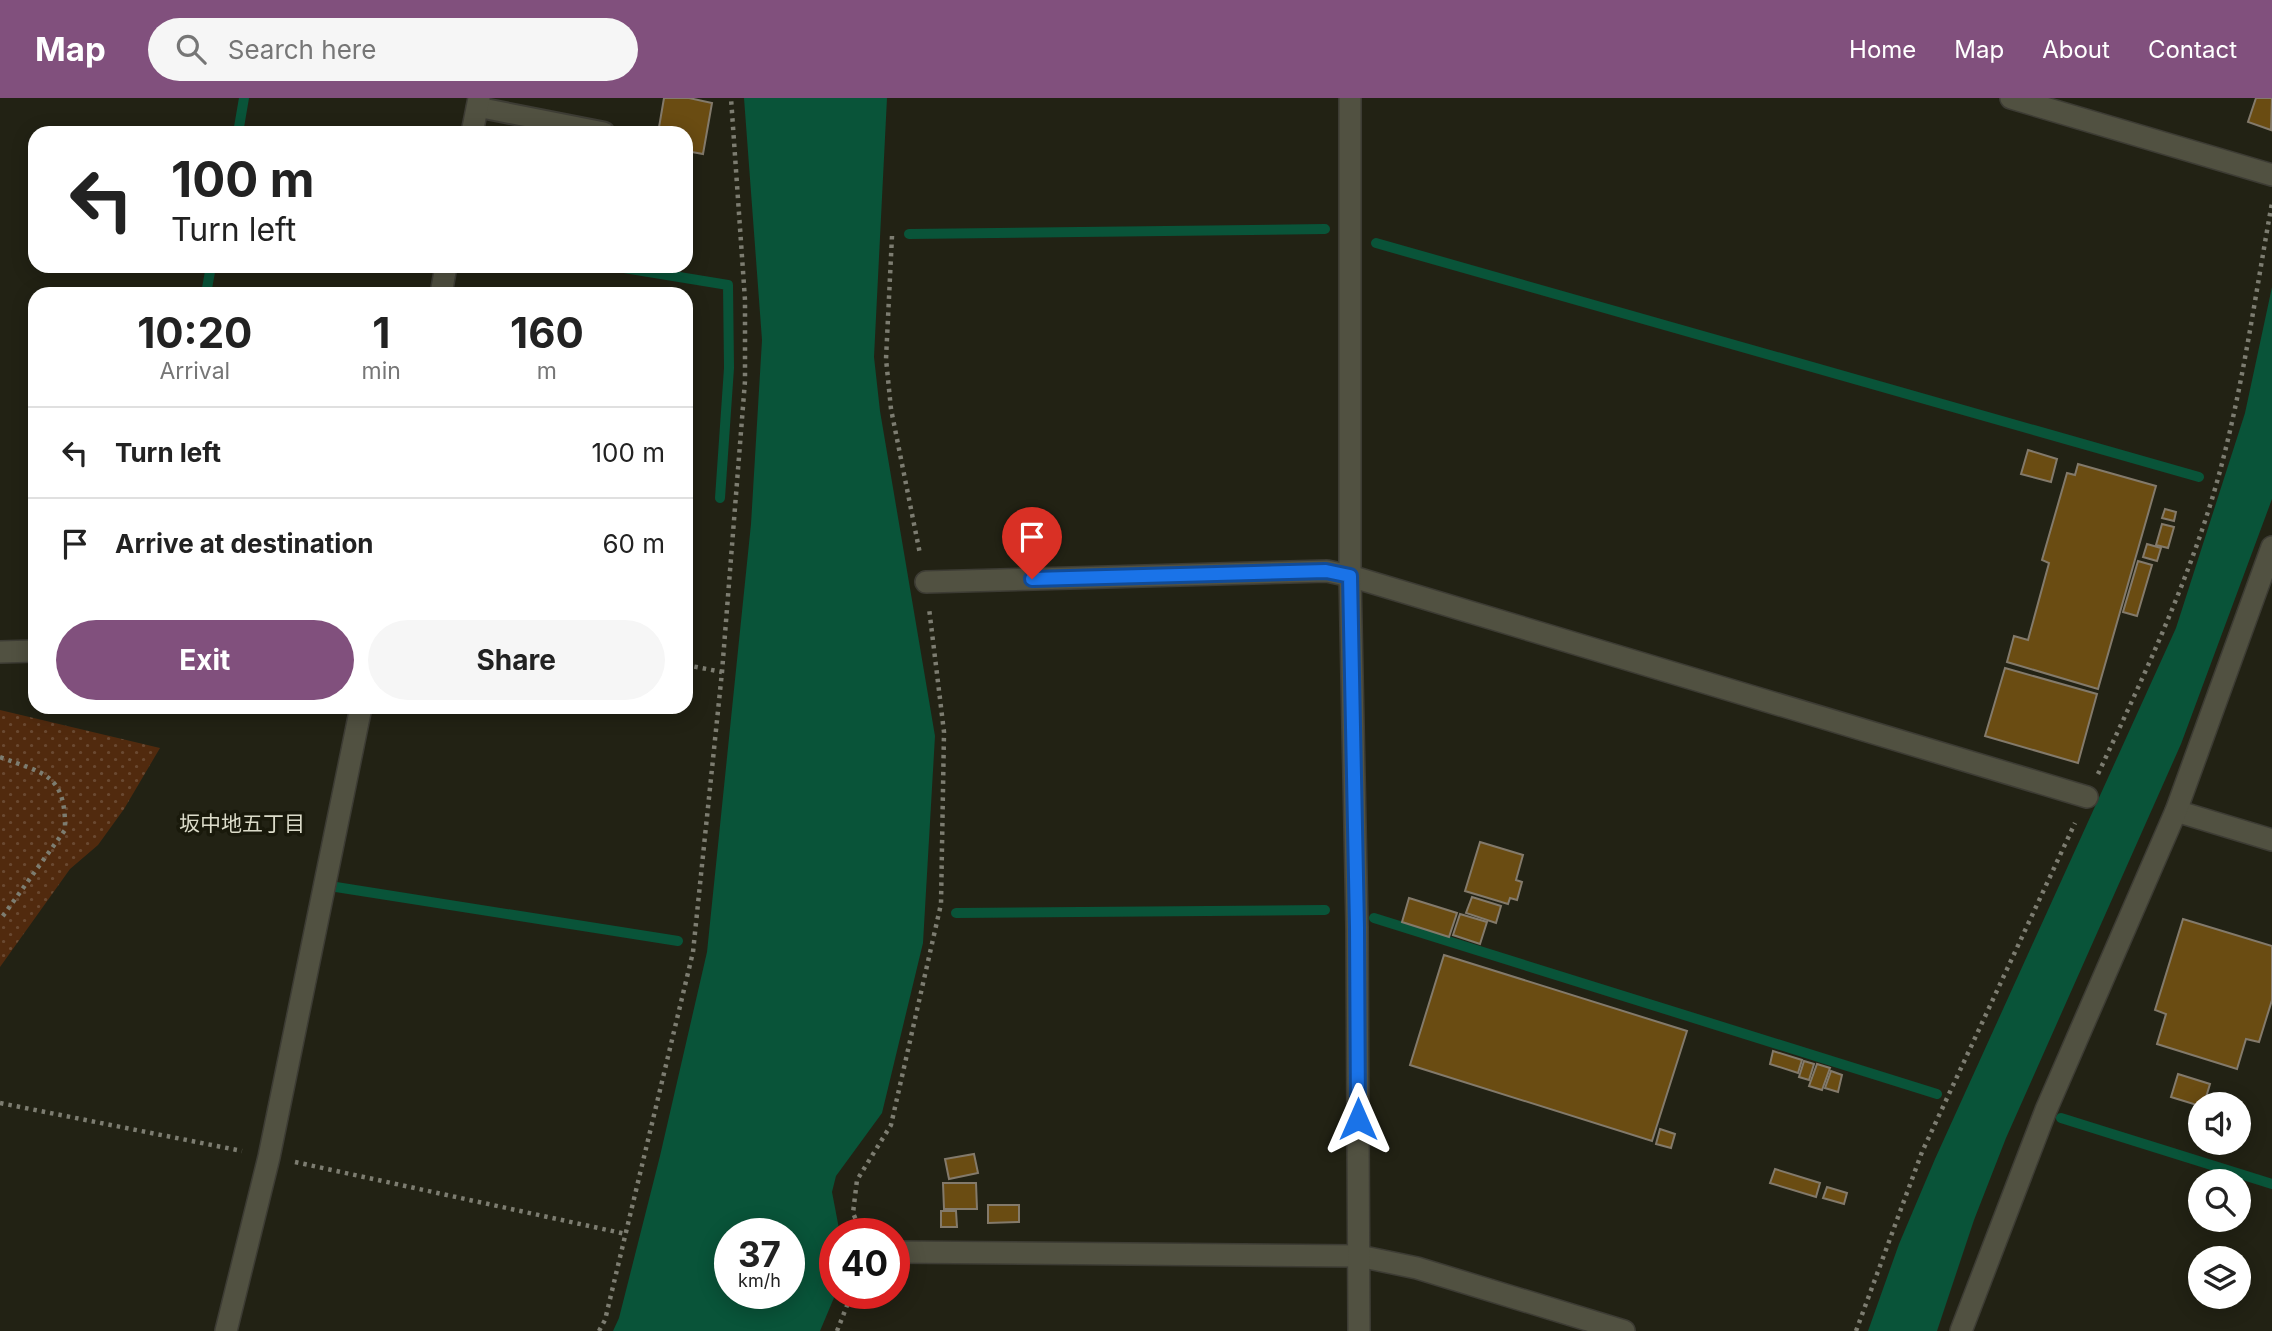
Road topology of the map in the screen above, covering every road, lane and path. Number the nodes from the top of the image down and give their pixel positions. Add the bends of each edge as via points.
1 (731, 98) edge
2 (1350, 98) edge
3 (2011, 98) edge
4 (478, 102) edge
5 (473, 126) edge
6 (579, 126) edge
7 (2272, 175) edge
8 (892, 236) dead end
9 (2272, 547) edge
10 (1350, 576) junction
11 (926, 582) junction
12 (28, 651) edge
13 (0, 652) edge
14 (693, 666) edge
15 (722, 672) junction
16 (359, 714) edge
17 (0, 757) edge
18 (2087, 797) dead end
19 (2176, 811) junction
20 (2272, 840) edge
21 (0, 920) edge
22 (0, 1103) edge
23 (269, 1157) junction
24 (855, 1218) edge
25 (626, 1234) junction
26 (910, 1252) edge
27 (1359, 1256) junction
28 (846, 1309) edge
29 (226, 1331) edge
30 (599, 1331) edge
31 (837, 1331) edge
32 (1359, 1331) edge
33 (1624, 1331) edge
34 (1961, 1331) edge

1 - 15 path via 745,300 745,381
2 - 10 street
3 - 7 street
4 - 5 street
4 - 6 lane
8 - 11 path via 886,359 891,409
9 - 19 street
10 - 11 street via 1326,571
10 - 18 street
10 - 27 street
11 - 24 path via 944,732 941,904 891,1125 856,1180
12 - 13 street
14 - 15 path
15 - 25 path via 692,952
16 - 23 street
17 - 21 path via 55,782 65,812 65,830
19 - 20 street
19 - 34 street via 2046,1110
22 - 23 path
23 - 25 path
23 - 29 street
25 - 30 path
26 - 27 street
27 - 32 street
27 - 33 street via 1417,1268
28 - 31 path

